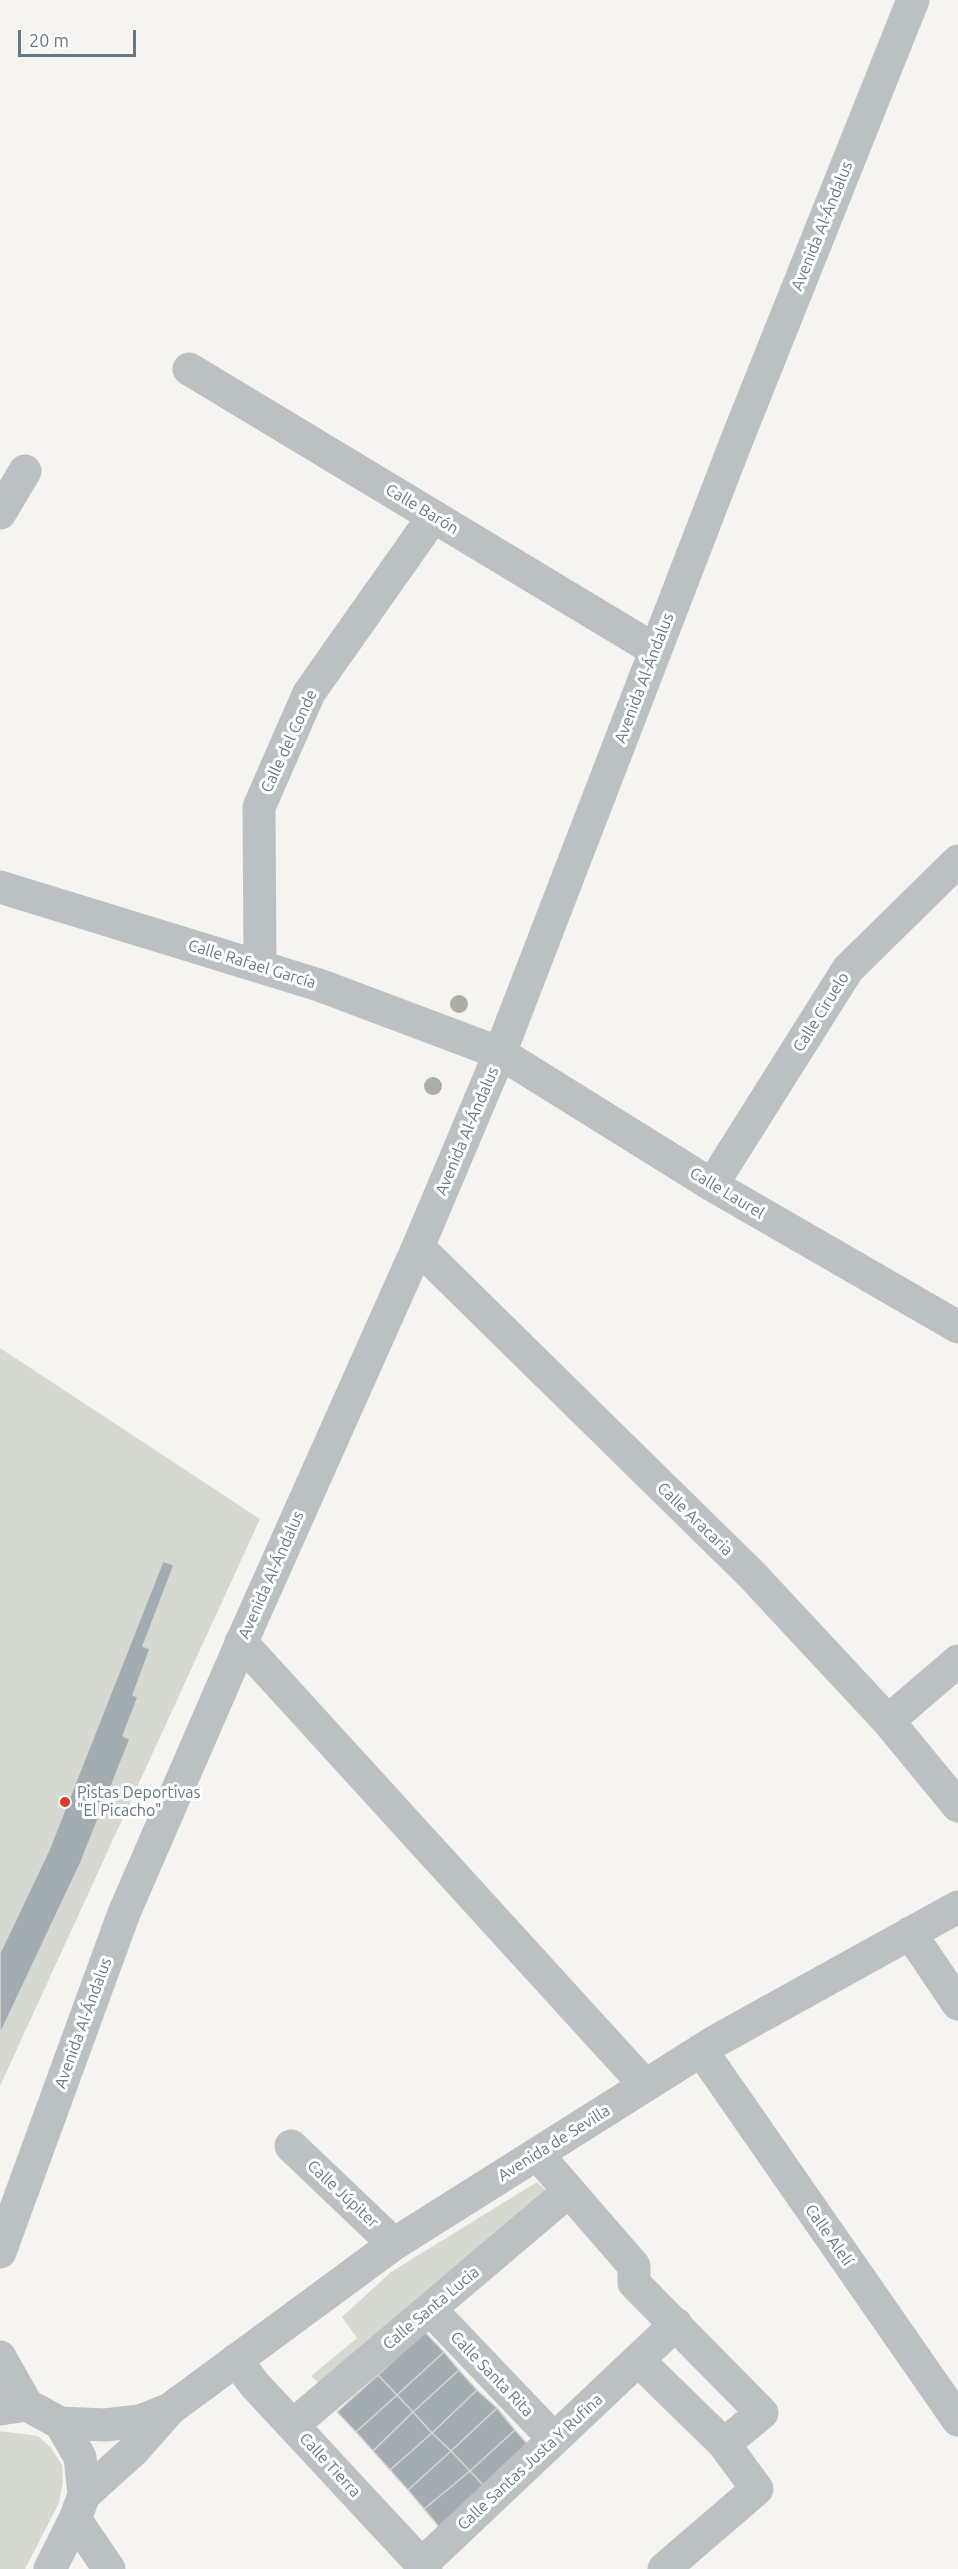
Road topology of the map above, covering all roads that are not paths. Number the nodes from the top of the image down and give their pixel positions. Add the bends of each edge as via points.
1 (913, 0) edge
2 (189, 369) dead end
3 (25, 471) dead end
4 (0, 513) edge
5 (433, 517) junction
6 (655, 650) junction
7 (958, 861) edge
8 (0, 887) edge
9 (260, 967) junction
10 (500, 1053) junction
11 (712, 1185) junction
12 (418, 1247) junction
13 (958, 1327) edge
14 (241, 1642) junction
15 (958, 1661) edge
16 (888, 1721) junction
17 (958, 1806) edge
18 (958, 1907) edge
19 (909, 1933) junction
20 (958, 2004) edge
21 (700, 2050) junction
22 (645, 2085) junction
23 (291, 2146) dead end
24 (537, 2154) junction
25 (569, 2191) junction
26 (394, 2244) junction
27 (0, 2252) edge
28 (430, 2309) junction
29 (676, 2324) junction
30 (0, 2356) edge
31 (236, 2360) junction
32 (638, 2360) junction
33 (13, 2407) edge
34 (170, 2409) junction
35 (958, 2420) edge
36 (60, 2423) junction
37 (293, 2425) junction
38 (555, 2439) junction
39 (724, 2444) junction
40 (80, 2507) junction
41 (424, 2566) edge
42 (50, 2569) edge
43 (109, 2569) edge
44 (664, 2569) edge

1 - 6 street, Avenida Al-Ándalus
2 - 5 street, Calle Barón
3 - 4 street
5 - 6 street, Calle Barón
5 - 9 street, Calle del Conde via 309,693 259,807
6 - 10 street, Avenida Al-Ándalus
7 - 11 street, Calle Ciruelo via 848,969
8 - 9 street, Calle Rafael García
9 - 10 street, Calle Rafael García
10 - 11 street, Calle Laurel
10 - 12 street, Avenida Al-Ándalus
11 - 13 street, Calle Laurel
12 - 14 street, Avenida Al-Ándalus
12 - 16 street, Calle Aracaria via 752,1575
14 - 22 street
14 - 27 street, Avenida Al-Ándalus via 124,1912
15 - 16 street
16 - 17 street, Calle Aracaria
18 - 19 street, Avenida de Sevilla
19 - 20 street
19 - 21 street, Avenida de Sevilla
21 - 22 street, Avenida de Sevilla
21 - 35 street, Calle Alelí
22 - 24 street, Avenida de Sevilla
23 - 26 street, Calle Júpiter
24 - 25 street
24 - 26 street, Avenida de Sevilla
25 - 28 street, Calle Santa Lucia
25 - 29 street via 634,2266 634,2283
26 - 31 street, Avenida de Sevilla
28 - 37 street, Calle Santa Lucia
28 - 38 street, Calle Santa Rita
29 - 32 street, Calle Santas Justa Y Rufina
29 - 39 street via 762,2413
30 - 33 street
31 - 34 street, Avenida de Sevilla
31 - 37 street, Calle Tierra
32 - 38 street, Calle Santas Justa Y Rufina
32 - 39 street
33 - 36 street
34 - 36 street, Avenida de Sevilla via 140,2421 105,2425
34 - 40 street, Avenida de Sevilla
36 - 40 street via 80,2457
37 - 41 street, Calle Tierra
38 - 41 street, Calle Santas Justa Y Rufina
39 - 44 street via 757,2489
40 - 42 street
40 - 43 street

